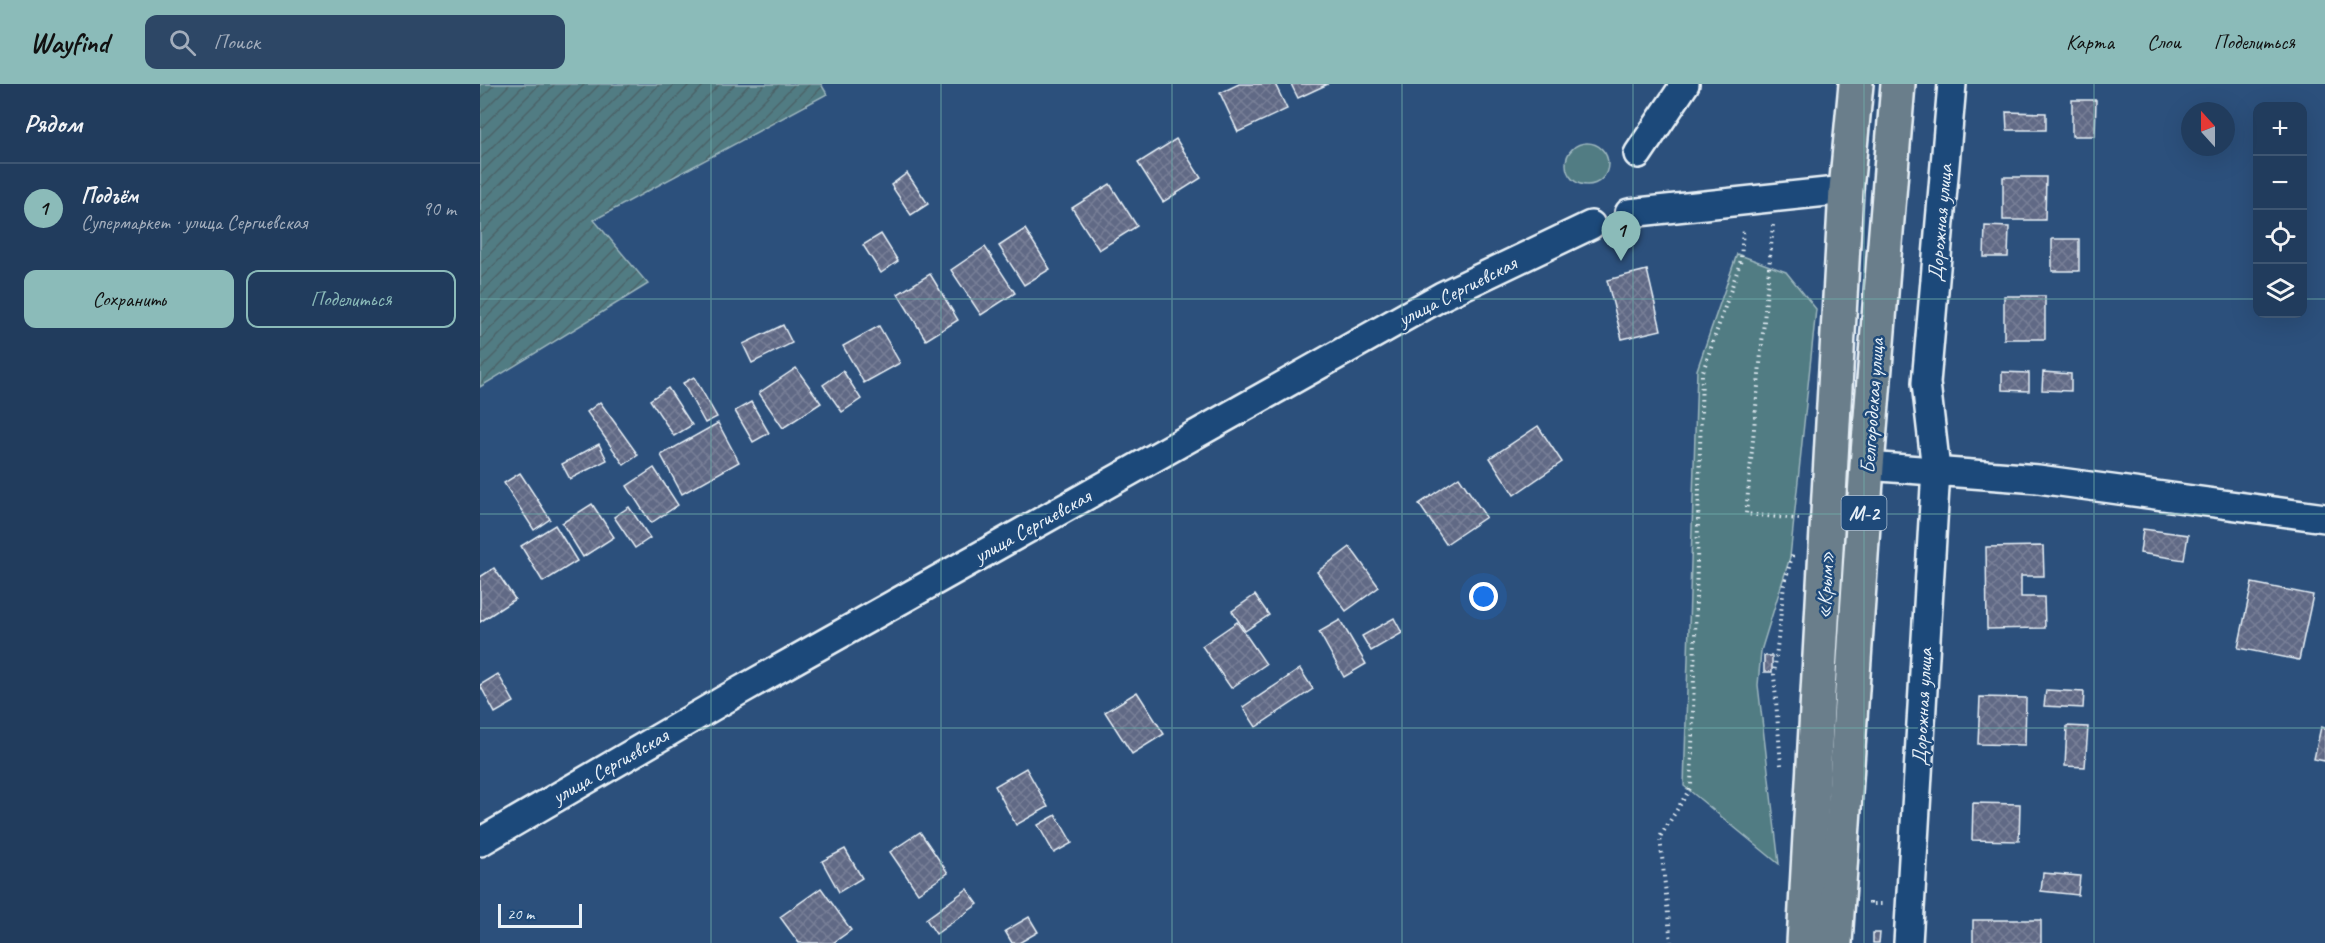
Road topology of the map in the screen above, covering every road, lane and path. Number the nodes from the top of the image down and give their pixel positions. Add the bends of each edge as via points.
1 (1685, 84) edge
2 (1856, 84) edge
3 (1898, 84) edge
4 (1952, 84) edge
5 (1638, 154) dead end
6 (1846, 190) junction
7 (1775, 197) junction
8 (1745, 201) junction
9 (1629, 213) dead end
10 (1592, 225) dead end
11 (1867, 466) junction
12 (1936, 470) junction
13 (1746, 514) dead end
14 (2325, 518) edge
15 (480, 842) edge
16 (1671, 943) edge
17 (1804, 943) edge
18 (1835, 943) edge
19 (1908, 943) edge

1 - 5 street
2 - 6 main road, «Крым» / М-2
3 - 11 main road, Белгородская улица / М-2
4 - 12 street, Дорожная улица via 1926,382
6 - 7 street
6 - 17 main road, «Крым» / М-2
7 - 8 street
7 - 13 path
8 - 9 street
8 - 16 path via 1741,260 1702,374 1691,787 1660,837
10 - 15 street, улица Сергиевская via 1442,296 762,678
11 - 12 street
11 - 18 main road, Белгородская улица / М-2
12 - 14 street via 2038,479
12 - 19 street, Дорожная улица

